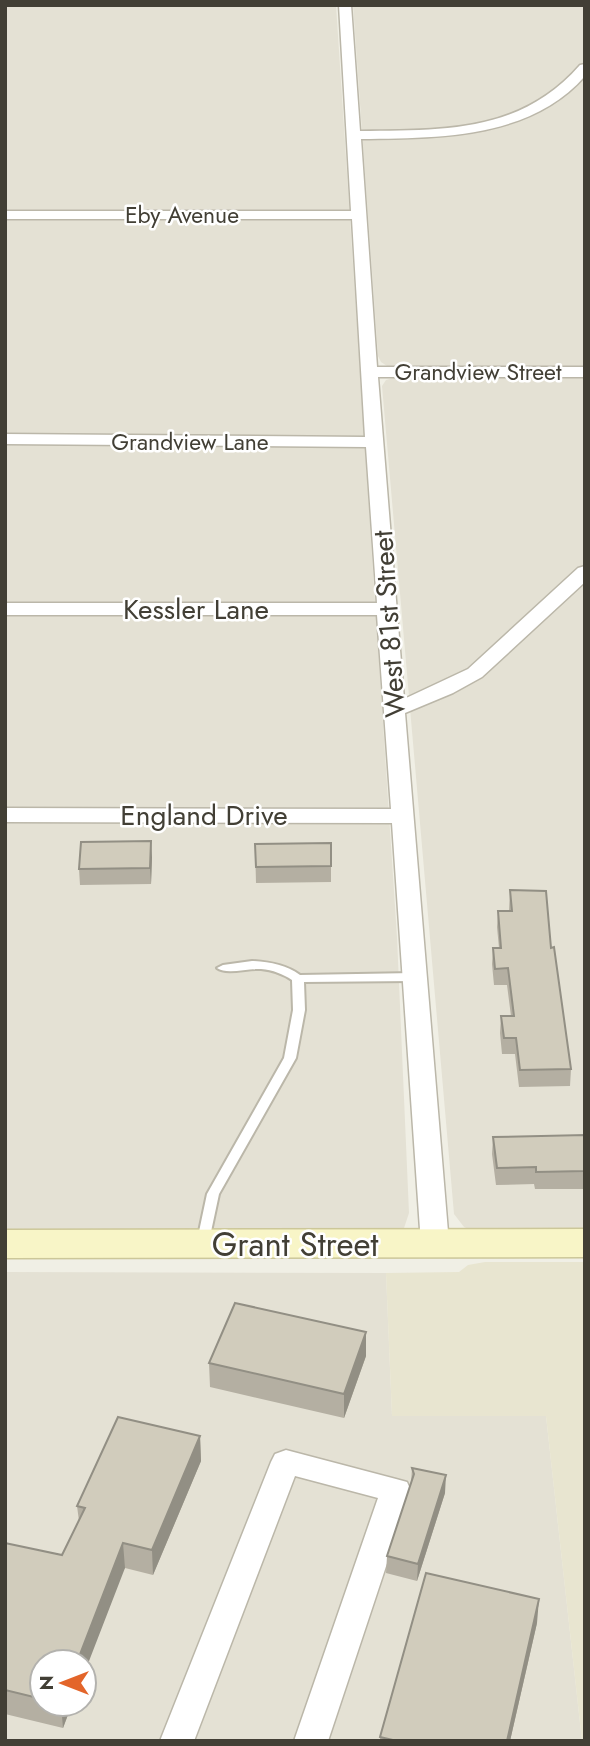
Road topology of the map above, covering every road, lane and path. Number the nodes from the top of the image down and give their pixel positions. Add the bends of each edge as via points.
1 (345, 5) edge
2 (585, 68) edge
3 (355, 135) junction
4 (5, 215) edge
5 (359, 215) junction
6 (371, 372) junction
7 (585, 372) edge
8 (5, 439) edge
9 (374, 442) junction
10 (585, 572) edge
11 (5, 609) edge
12 (387, 609) junction
13 (395, 710) junction
14 (5, 816) edge
15 (404, 816) junction
16 (223, 968) dead end
17 (416, 977) junction
18 (298, 979) junction
19 (5, 1244) edge
20 (202, 1244) junction
21 (435, 1244) junction
22 (585, 1244) edge
23 (177, 1741) edge
24 (311, 1741) edge

1 - 3 street, West 81st Street
2 - 3 street via 563,94 520,116 436,132
3 - 5 street, West 81st Street
4 - 5 street, Eby Avenue
5 - 6 street, West 81st Street
6 - 7 street, Grandview Street
6 - 9 street, West 81st Street
8 - 9 street, Grandview Lane
9 - 12 street, West 81st Street
10 - 13 street via 475,673
11 - 12 street, Kessler Lane
12 - 13 street, West 81st Street
13 - 15 street, West 81st Street
14 - 15 street, England Drive
15 - 17 street, West 81st Street
16 - 18 lane via 273,966
17 - 18 lane
17 - 21 street, West 81st Street
18 - 20 lane via 299,1010 290,1058 212,1194
19 - 20 street, Grant Street
20 - 21 street, Grant Street
21 - 22 street, Grant Street
23 - 24 street via 286,1462 396,1491

